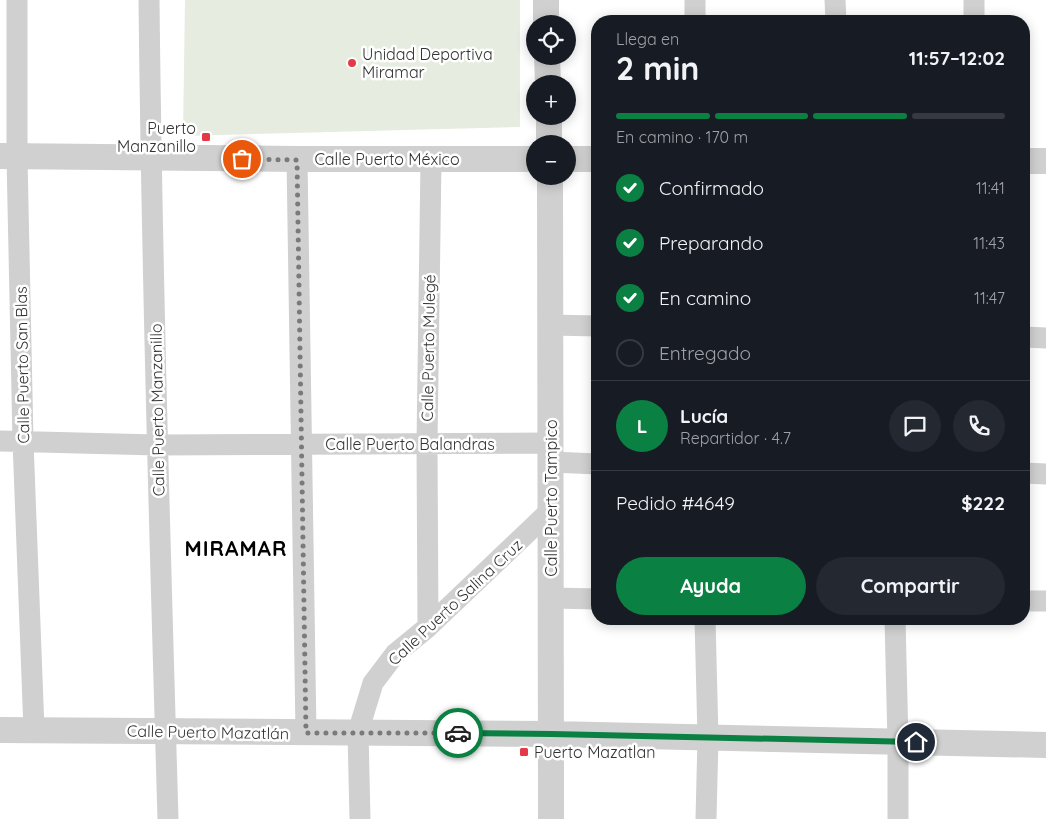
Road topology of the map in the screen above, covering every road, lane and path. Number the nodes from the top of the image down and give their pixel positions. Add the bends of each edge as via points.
1 (17, 0) edge
2 (149, 0) edge
3 (546, 0) edge
4 (695, 0) edge
5 (835, 0) edge
6 (974, 0) edge
7 (546, 15) edge
8 (695, 15) edge
9 (836, 15) edge
10 (974, 15) edge
11 (9, 156) edge
12 (151, 158) junction
13 (526, 159) edge
14 (576, 159) edge
15 (591, 159) edge
16 (297, 160) junction
17 (431, 160) junction
18 (1030, 161) edge
19 (1046, 161) edge
20 (550, 185) edge
21 (550, 325) junction
22 (591, 326) edge
23 (1030, 338) edge
24 (1046, 338) edge
25 (0, 441) edge
26 (24, 442) junction
27 (427, 443) junction
28 (300, 444) junction
29 (157, 445) junction
30 (551, 453) junction
31 (591, 462) edge
32 (1030, 473) edge
33 (1046, 474) edge
34 (552, 510) junction
35 (552, 598) junction
36 (591, 599) edge
37 (1030, 601) edge
38 (1046, 601) edge
39 (705, 625) edge
40 (895, 625) edge
41 (428, 626) junction
42 (0, 730) edge
43 (34, 730) junction
44 (165, 731) junction
45 (358, 732) junction
46 (306, 733) junction
47 (552, 734) junction
48 (708, 738) junction
49 (898, 742) junction
50 (1046, 745) edge
51 (168, 819) edge
52 (360, 819) edge
53 (552, 819) edge
54 (706, 819) edge
55 (898, 819) edge

1 - 11 street, Calle Puerto San Blas
2 - 12 street, Calle Puerto Manzanillo
3 - 7 street
4 - 8 street
5 - 9 street
6 - 10 street
11 - 12 street, Calle Puerto México
11 - 26 street, Calle Puerto San Blas
12 - 16 street, Calle Puerto México
12 - 29 street, Calle Puerto Manzanillo
13 - 17 street, Calle Puerto México
14 - 15 street
16 - 17 street, Calle Puerto México
16 - 28 street
17 - 27 street, Calle Puerto Mulegé
18 - 19 street
20 - 21 street, Calle Puerto Tampico
21 - 22 street
21 - 30 street, Calle Puerto Tampico
23 - 24 street
25 - 26 street, Calle Puerto Balandras
26 - 29 street, Calle Puerto Balandras
26 - 43 street, Calle Puerto San Blas
27 - 28 street, Calle Puerto Balandras
27 - 30 street, Calle Puerto Balandras
27 - 41 street, Calle Puerto Mulegé
28 - 29 street, Calle Puerto Balandras
28 - 46 street
29 - 44 street, Calle Puerto Manzanillo
30 - 31 street, Calle Puerto Balandras
30 - 34 street, Calle Puerto Tampico
32 - 33 street
34 - 35 street, Calle Puerto Tampico
34 - 41 street, Calle Puerto Salina Cruz
35 - 36 street
35 - 47 street, Calle Puerto Tampico
37 - 38 street
39 - 48 street
40 - 49 street
41 - 45 street, Calle Puerto Salina Cruz via 395,654 373,684
42 - 43 street, Calle Puerto Mazatlán
43 - 44 street, Calle Puerto Mazatlán
44 - 46 street, Calle Puerto Mazatlán
44 - 51 street, Calle Puerto Manzanillo
45 - 46 street, Calle Puerto Mazatlán
45 - 47 street, Calle Puerto Mazatlán
45 - 52 street, Calle Puerto Salina Cruz
47 - 48 street, Calle Puerto Mazatlán
47 - 53 street, Calle Puerto Tampico
48 - 49 street, Calle Puerto Mazatlán
48 - 54 street
49 - 50 street, Calle Puerto Mazatlán
49 - 55 street

